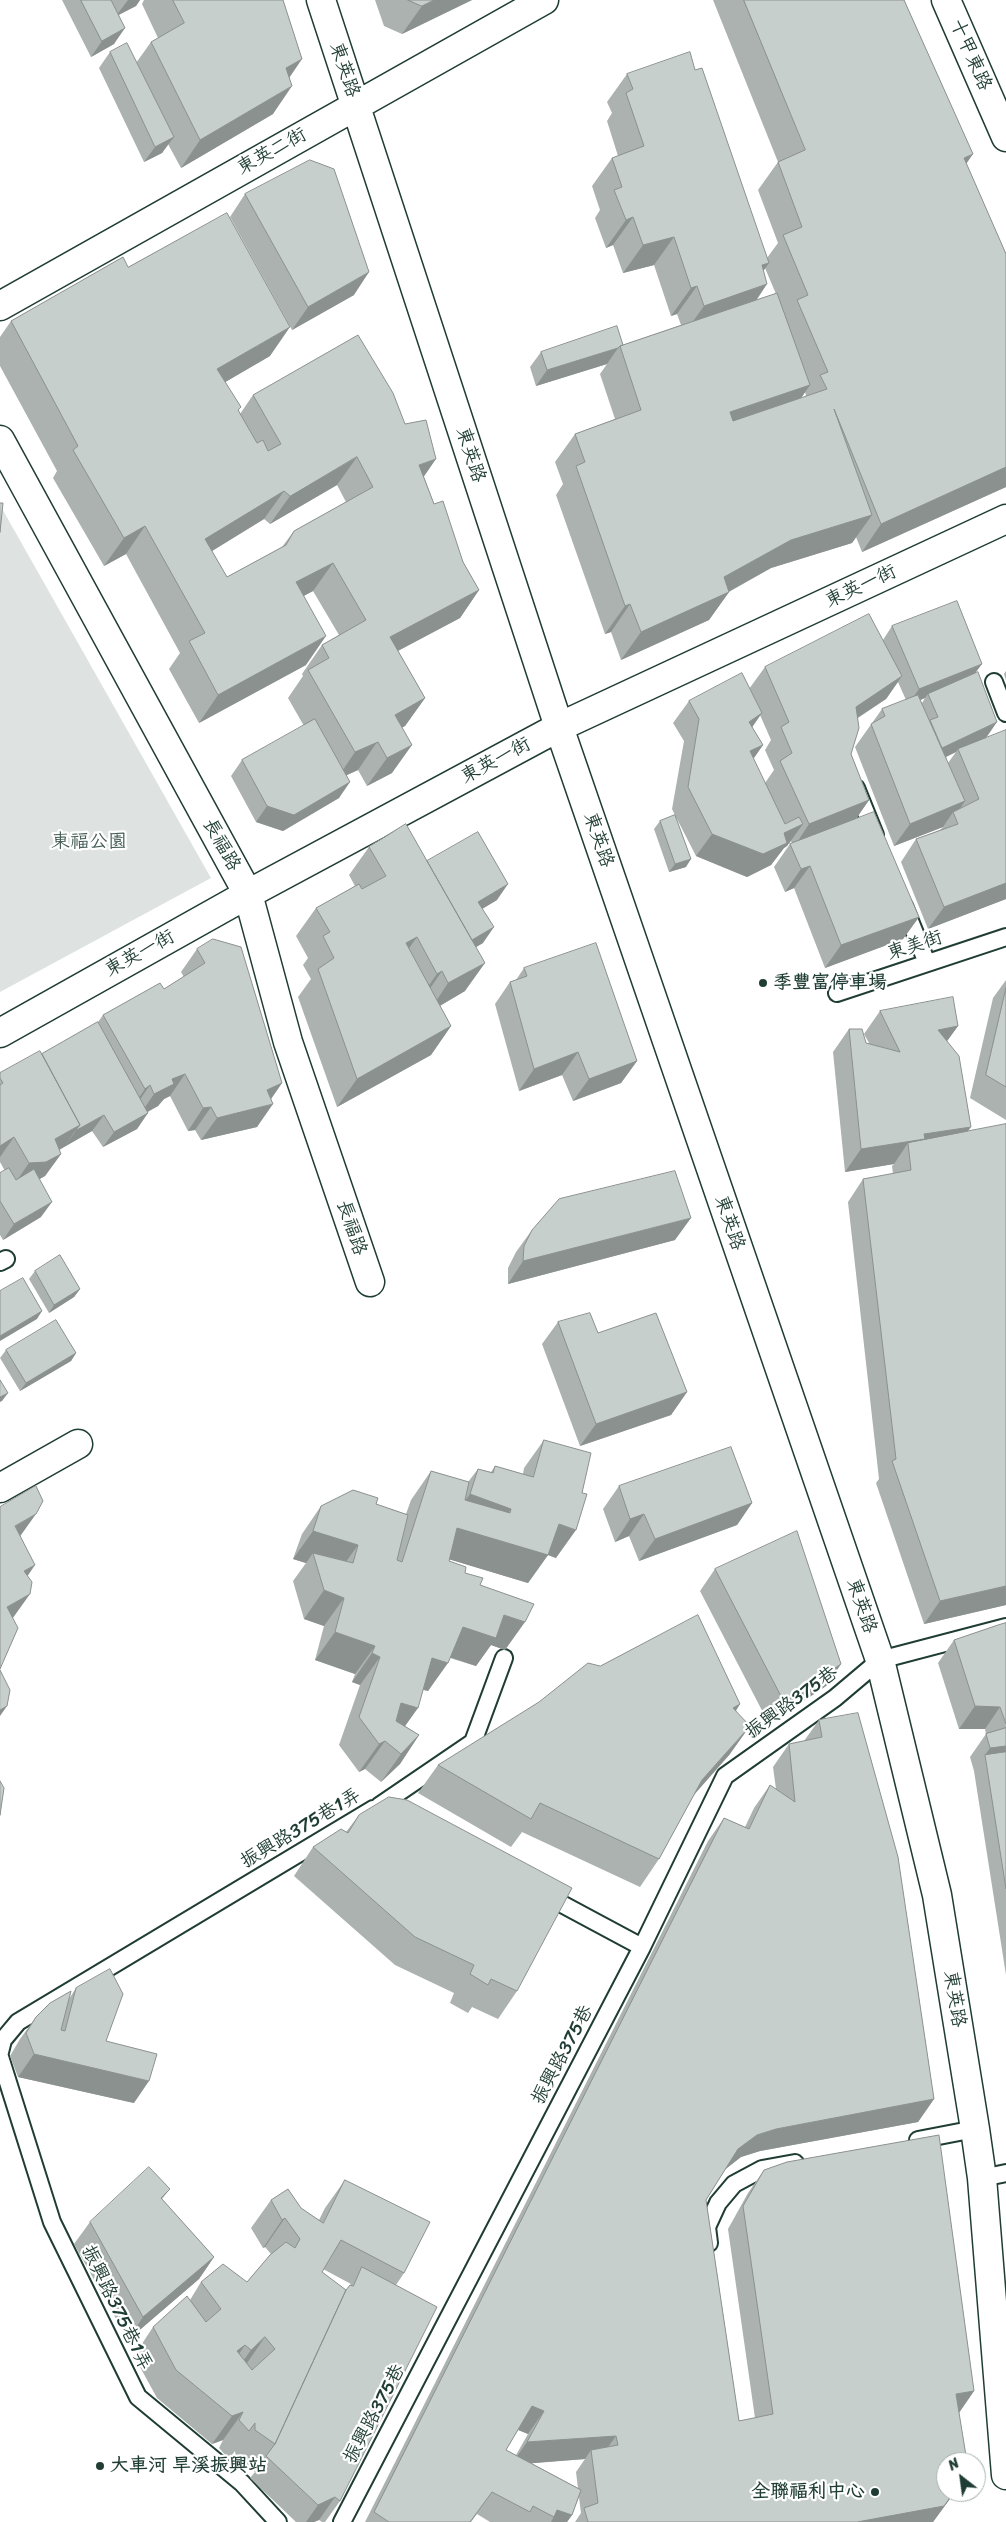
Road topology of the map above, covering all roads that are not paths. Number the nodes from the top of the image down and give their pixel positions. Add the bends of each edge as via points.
1 (320, 0) edge
2 (544, 0) edge
3 (946, 0) edge
4 (356, 105) junction
5 (1006, 136) edge
6 (0, 306) edge
7 (0, 440) edge
8 (1006, 519) edge
9 (994, 682) dead end
10 (1006, 713) edge
11 (559, 727) junction
12 (851, 776) edge
13 (880, 847) edge
14 (898, 892) edge
15 (248, 894) junction
16 (1006, 937) edge
17 (927, 963) junction
18 (837, 992) dead end
19 (0, 1032) edge
20 (370, 1282) dead end
21 (78, 1444) dead end
22 (0, 1488) edge
23 (1006, 1627) edge
24 (504, 1658) dead end
25 (880, 1660) junction
26 (379, 1806) junction
27 (396, 1815) edge
28 (528, 1886) edge
29 (642, 1947) junction
30 (0, 2052) edge
31 (0, 2057) edge
32 (975, 2129) junction
33 (907, 2142) edge
34 (810, 2160) edge
35 (994, 2176) edge
36 (711, 2256) edge
37 (1006, 2475) edge
38 (278, 2522) edge
39 (342, 2522) edge

1 - 4 street, 東英路
2 - 4 street, 東英二街
3 - 5 street, 十甲東路
4 - 6 street, 東英二街
4 - 11 street, 東英路
7 - 15 street, 長福路
8 - 11 street, 東英一街
9 - 10 lane
11 - 15 street, 東英一街
11 - 25 street, 東英路
12 - 13 lane
14 - 17 lane
15 - 19 street, 東英一街
15 - 20 street, 長福路 via 288,1042
16 - 17 lane, 東美街
17 - 18 lane, 東美街
21 - 22 street
23 - 25 lane
24 - 26 lane via 474,1742
25 - 29 lane, 振興路375巷 via 835,1698 726,1776
25 - 32 street, 東英路 via 937,1895
26 - 27 lane, 振興路375巷1弄
26 - 30 lane, 振興路375巷1弄 via 18,2022 3,2040
28 - 29 lane
29 - 39 lane, 振興路375巷
31 - 38 lane, 振興路375巷1弄 via 52,2222 138,2397 242,2483
32 - 33 lane
32 - 35 street, 東英路
34 - 36 lane via 762,2169 734,2184 718,2203 706,2227
35 - 37 street, 東英路

